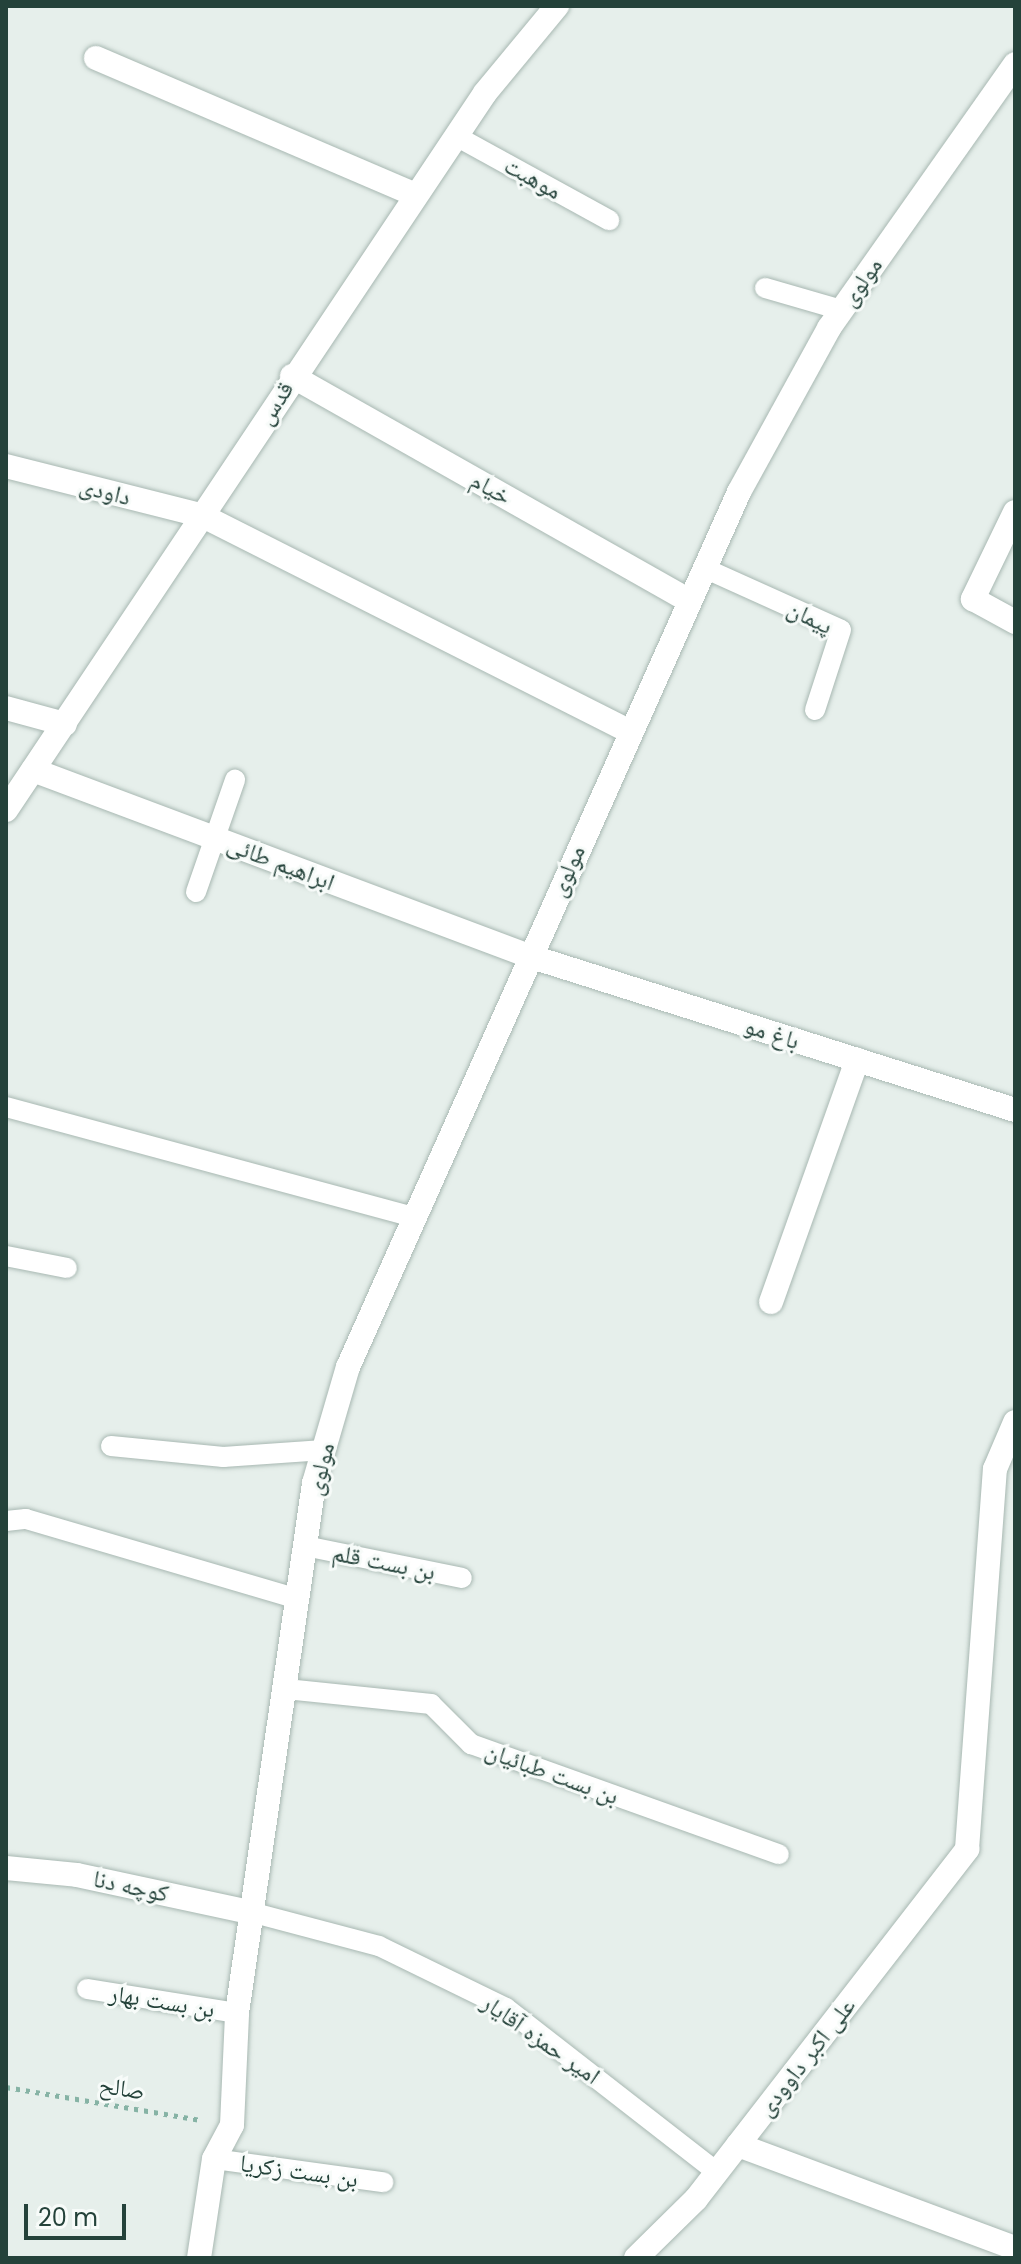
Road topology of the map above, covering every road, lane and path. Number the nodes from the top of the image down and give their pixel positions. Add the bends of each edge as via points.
1 (557, 6) edge
2 (96, 58) dead end
3 (1015, 64) edge
4 (456, 136) junction
5 (416, 195) junction
6 (609, 220) dead end
7 (765, 288) dead end
8 (841, 310) junction
9 (292, 376) junction
10 (6, 466) edge
11 (1015, 512) edge
12 (203, 516) junction
13 (704, 568) junction
14 (689, 601) junction
15 (1015, 622) edge
16 (6, 708) edge
17 (815, 710) dead end
18 (65, 724) junction
19 (630, 732) junction
20 (33, 770) junction
21 (235, 780) dead end
22 (6, 810) edge
23 (212, 837) junction
24 (196, 892) dead end
25 (529, 956) junction
26 (857, 1060) junction
27 (6, 1107) edge
28 (1015, 1110) edge
29 (414, 1217) junction
30 (6, 1256) edge
31 (67, 1268) dead end
32 (771, 1302) dead end
33 (1015, 1422) edge
34 (111, 1446) dead end
35 (324, 1450) junction
36 (6, 1521) edge
37 (305, 1546) junction
38 (462, 1578) dead end
39 (298, 1599) junction
40 (286, 1689) junction
41 (779, 1854) dead end
42 (6, 1868) edge
43 (254, 1913) junction
44 (87, 1989) dead end
45 (237, 2013) junction
46 (6, 2087) edge
47 (232, 2125) junction
48 (738, 2145) junction
49 (214, 2159) junction
50 (717, 2172) junction
51 (383, 2182) dead end
52 (1015, 2248) edge
53 (199, 2258) edge
54 (636, 2258) edge

1 - 4 street, قدس
2 - 5 street
3 - 8 street, مولوی
4 - 5 street, قدس
4 - 6 lane, موهبت
5 - 9 street, قدس
7 - 8 lane
8 - 13 street, مولوی via 739,492
9 - 12 street, قدس
9 - 14 street, خیام
10 - 12 street, داودی
11 - 15 street via 973,599
12 - 18 street, قدس
12 - 19 street
13 - 14 street, مولوی
13 - 17 lane, پیمان via 841,630
14 - 19 street, مولوی
16 - 18 street
18 - 20 street, قدس
19 - 25 street, مولوی
20 - 22 street, قدس
20 - 23 street, ابراهیم طائی
21 - 23 lane
23 - 24 lane
23 - 25 street, ابراهیم طائی
25 - 26 street, باغ مو
25 - 29 street, مولوی
26 - 28 street, باغ مو
26 - 32 street
27 - 29 lane
29 - 35 street, مولوی via 348,1367
30 - 31 lane
33 - 48 street, علی اکبر داوودی via 995,1469 967,1849
34 - 35 lane via 223,1457
35 - 37 street, مولوی
36 - 39 lane via 41,1523
37 - 38 lane, بن بست قلم
37 - 39 street, مولوی
39 - 40 street, مولوی
40 - 41 lane, بن بست طبائیان via 431,1704 471,1744
40 - 43 street, مولوی
42 - 43 street, کوچه دنا via 77,1875
43 - 45 street, مولوی
43 - 50 lane, امیر حمزه آقایار via 379,1946 506,2008
44 - 45 lane, بن بست بهار
45 - 47 street, مولوی
46 - 47 path, صالح
47 - 49 street, مولوی
48 - 50 street, علی اکبر داوودی
48 - 52 street
49 - 51 lane, بن بست زکریا
49 - 53 street, مولوی
50 - 54 street, علی اکبر داوودی

